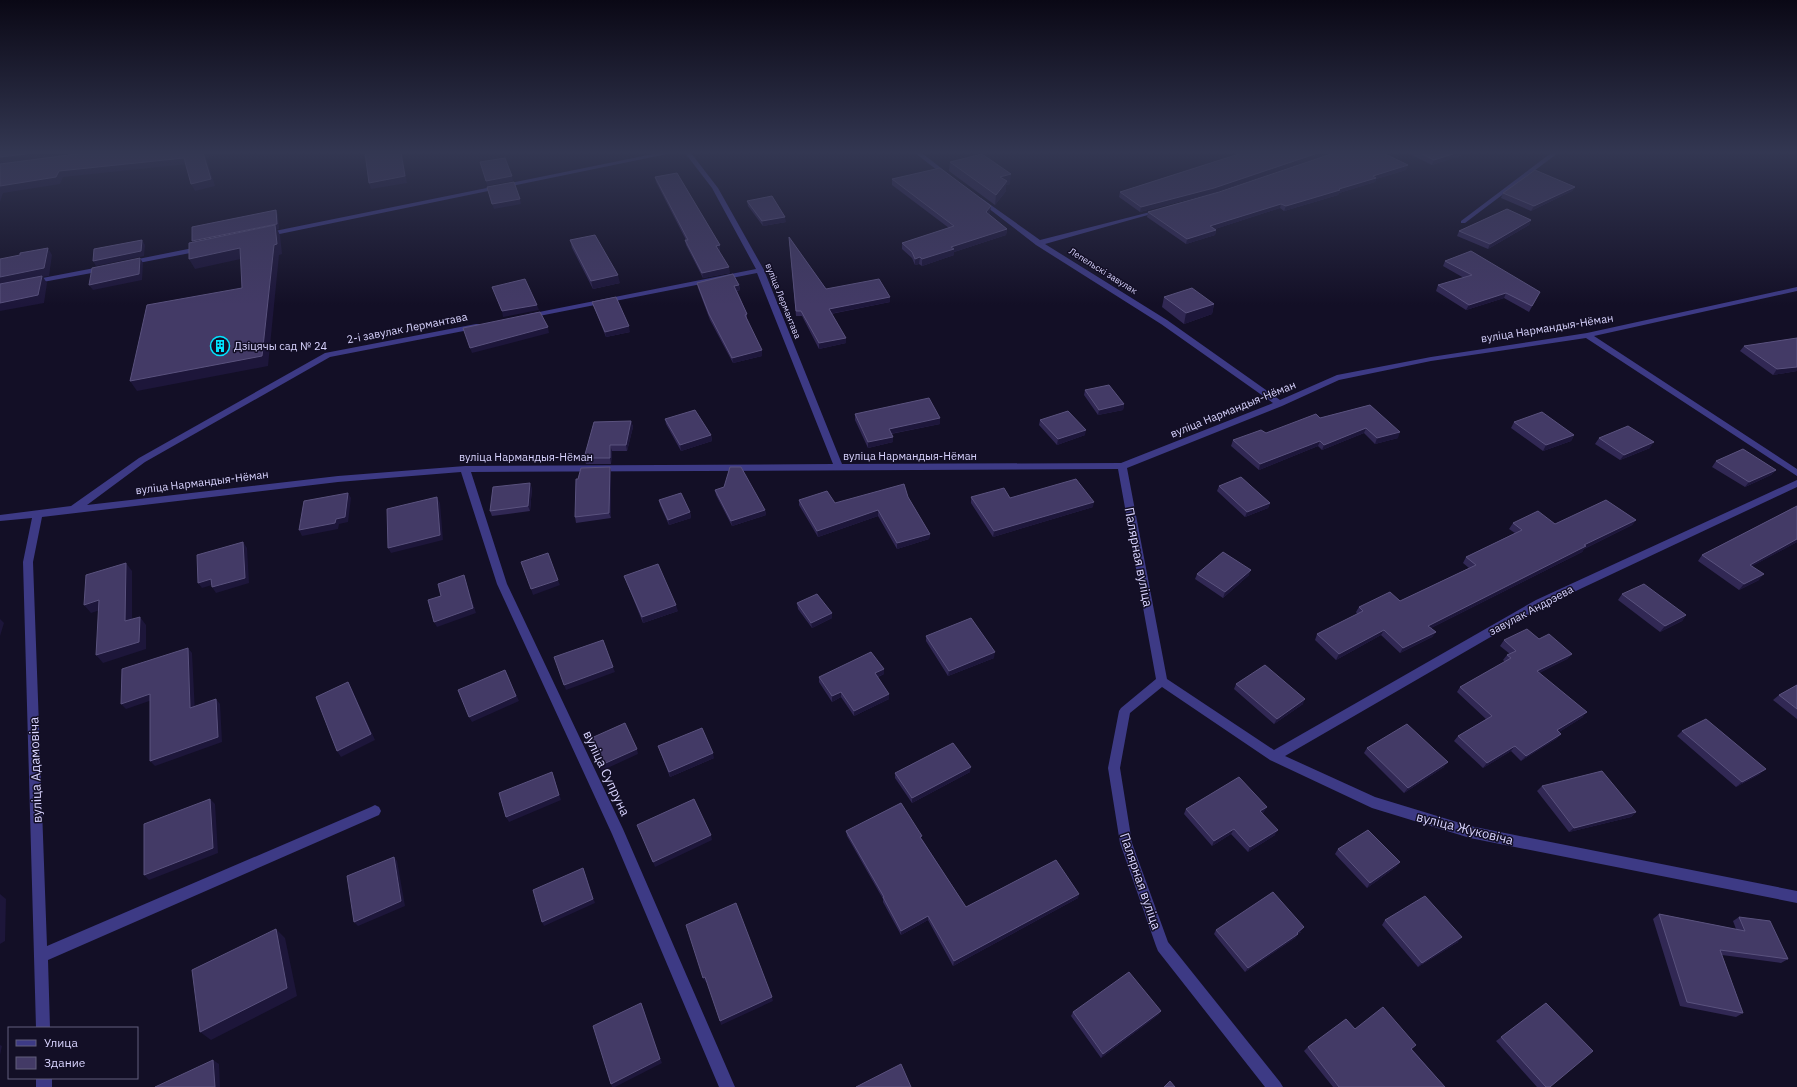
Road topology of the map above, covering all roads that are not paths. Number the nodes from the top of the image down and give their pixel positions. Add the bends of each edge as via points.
1 (420, 204) edge
2 (724, 204) edge
3 (986, 204) edge
4 (1487, 204) edge
5 (1169, 208) edge
6 (1463, 222) dead end
7 (257, 237) edge
8 (1039, 243) junction
9 (210, 246) edge
10 (117, 265) edge
11 (109, 267) edge
12 (760, 270) junction
13 (23, 284) edge
14 (1797, 289) edge
15 (521, 317) edge
16 (482, 325) edge
17 (1587, 335) junction
18 (1279, 404) junction
19 (1122, 466) junction
20 (839, 468) junction
21 (465, 469) junction
22 (1797, 473) edge
23 (1797, 484) edge
24 (73, 510) junction
25 (38, 514) junction
26 (0, 518) edge
27 (1162, 681) junction
28 (1274, 756) junction
29 (376, 811) dead end
30 (1797, 897) edge
31 (40, 956) junction
32 (43, 1027) edge
33 (727, 1087) edge
34 (1275, 1087) edge

1 - 7 street
2 - 12 street, вуліца Лермантава
3 - 8 street, Лепельскі завулак
4 - 6 street
5 - 8 street
8 - 18 street, Лепельскі завулак via 1164,322
9 - 10 street
11 - 13 street
12 - 15 street
12 - 20 street, вуліца Лермантава
14 - 17 street, вуліца Нармандыя-Нёман
16 - 24 street, 2-і завулак Лермантава via 328,355 142,460
17 - 18 street, вуліца Нармандыя-Нёман via 1431,358 1337,378
17 - 22 street
18 - 19 street, вуліца Нармандыя-Нёман
19 - 20 street, вуліца Нармандыя-Нёман
19 - 27 street, Палярная вуліца
20 - 21 street, вуліца Нармандыя-Нёман
21 - 24 street, вуліца Нармандыя-Нёман via 330,480
21 - 33 street, вуліца Супруна via 502,584 618,833
23 - 28 street, завулак Андрэева via 1540,603
24 - 25 street, вуліца Нармандыя-Нёман
25 - 26 street, вуліца Нармандыя-Нёман
25 - 31 street, вуліца Адамовіча via 28,562
27 - 28 street, вуліца Жуковіча
27 - 34 street, Палярная вуліца via 1125,711 1114,768 1126,843 1163,946
28 - 30 street, вуліца Жуковіча via 1372,802 1470,832
29 - 31 street
31 - 32 street, вуліца Адамовіча

